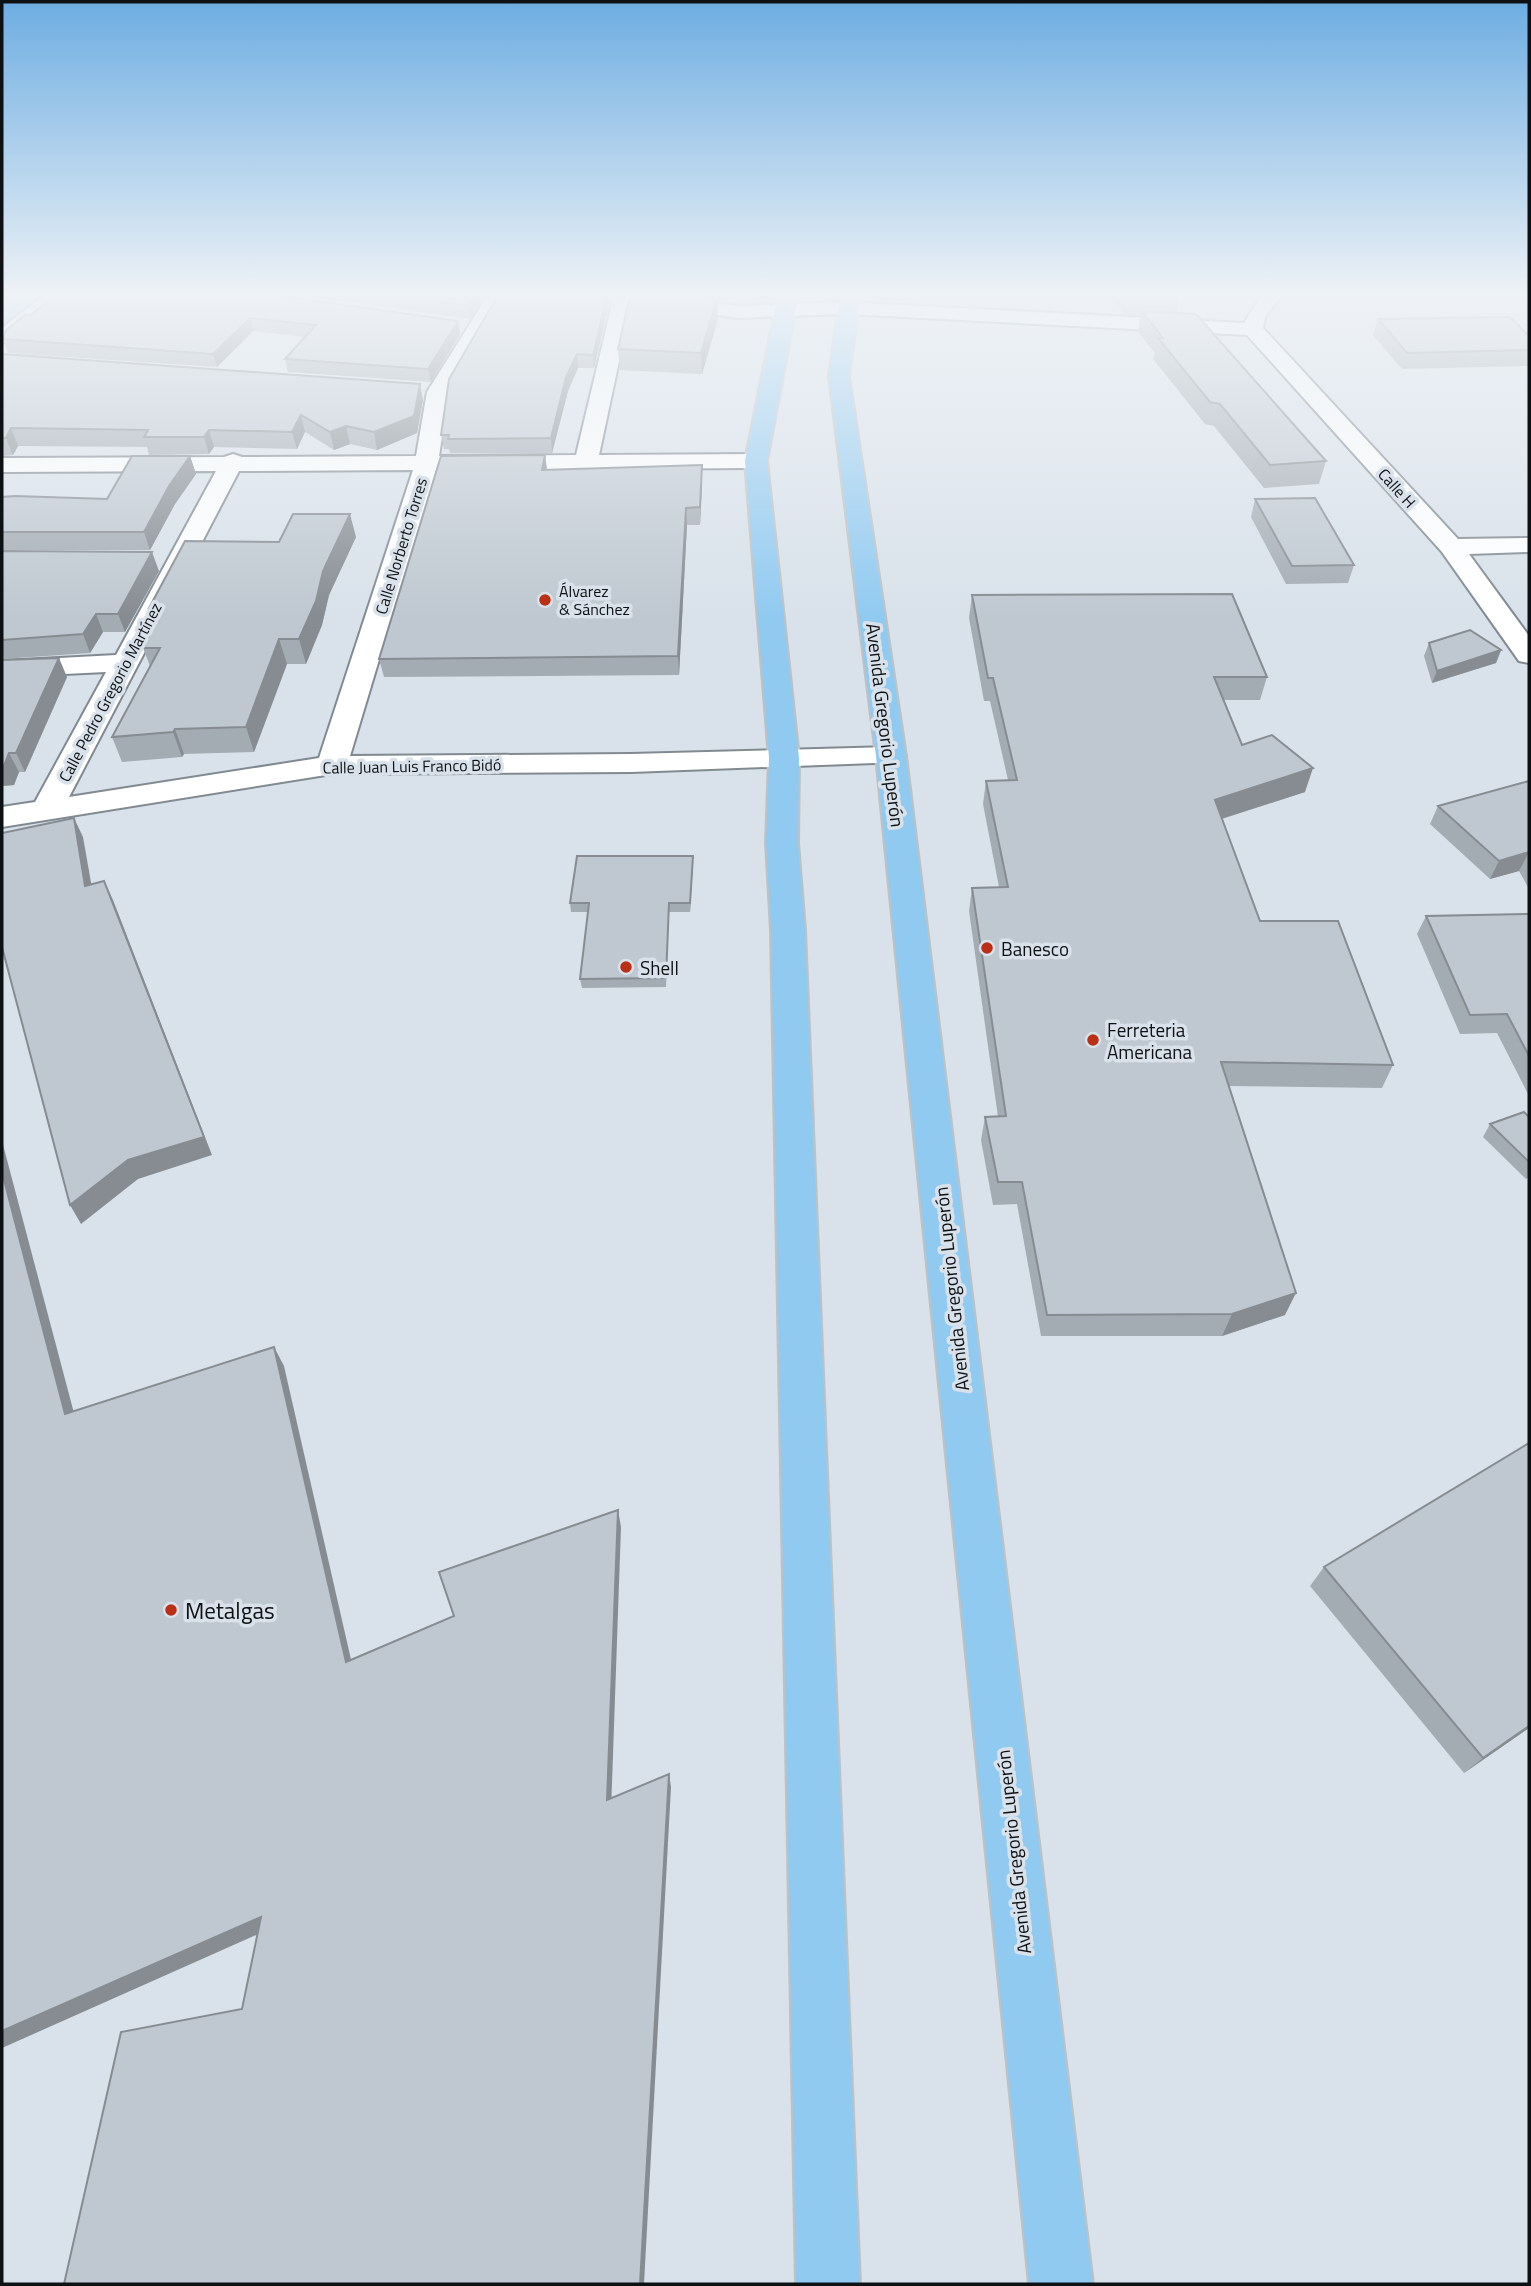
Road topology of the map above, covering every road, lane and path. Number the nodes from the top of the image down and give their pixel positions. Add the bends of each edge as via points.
1 (437, 402) edge
2 (600, 402) edge
3 (767, 402) edge
4 (843, 402) edge
5 (1319, 402) edge
6 (233, 461) junction
7 (427, 461) junction
8 (586, 461) junction
9 (756, 461) junction
10 (2, 465) edge
11 (1529, 545) edge
12 (1451, 547) junction
13 (153, 561) dead end
14 (181, 561) junction
15 (1529, 655) edge
16 (127, 663) junction
17 (2, 669) edge
18 (891, 756) junction
19 (783, 758) junction
20 (332, 765) junction
21 (46, 811) junction
22 (2, 817) edge
23 (828, 2284) edge
24 (1061, 2284) edge

1 - 7 street, Calle Norberto Torres
2 - 8 street
3 - 9 main road
4 - 18 main road, Avenida Gregorio Luperón
5 - 12 street, Calle H
6 - 7 street
6 - 10 street
6 - 14 street, Calle Pedro Gregorio Martínez
7 - 8 street
7 - 20 street, Calle Norberto Torres
8 - 9 street
9 - 19 main road
11 - 12 street
12 - 15 street, Calle H
13 - 14 street
14 - 16 street, Calle Pedro Gregorio Martínez
16 - 17 street
16 - 21 street, Calle Pedro Gregorio Martínez
18 - 19 street, Calle Juan Luis Franco Bidó
18 - 24 main road, Avenida Gregorio Luperón
19 - 20 street, Calle Juan Luis Franco Bidó
19 - 23 main road via 782,843 789,943
20 - 21 street, Calle Juan Luis Franco Bidó
21 - 22 street, Calle Juan Luis Franco Bidó

